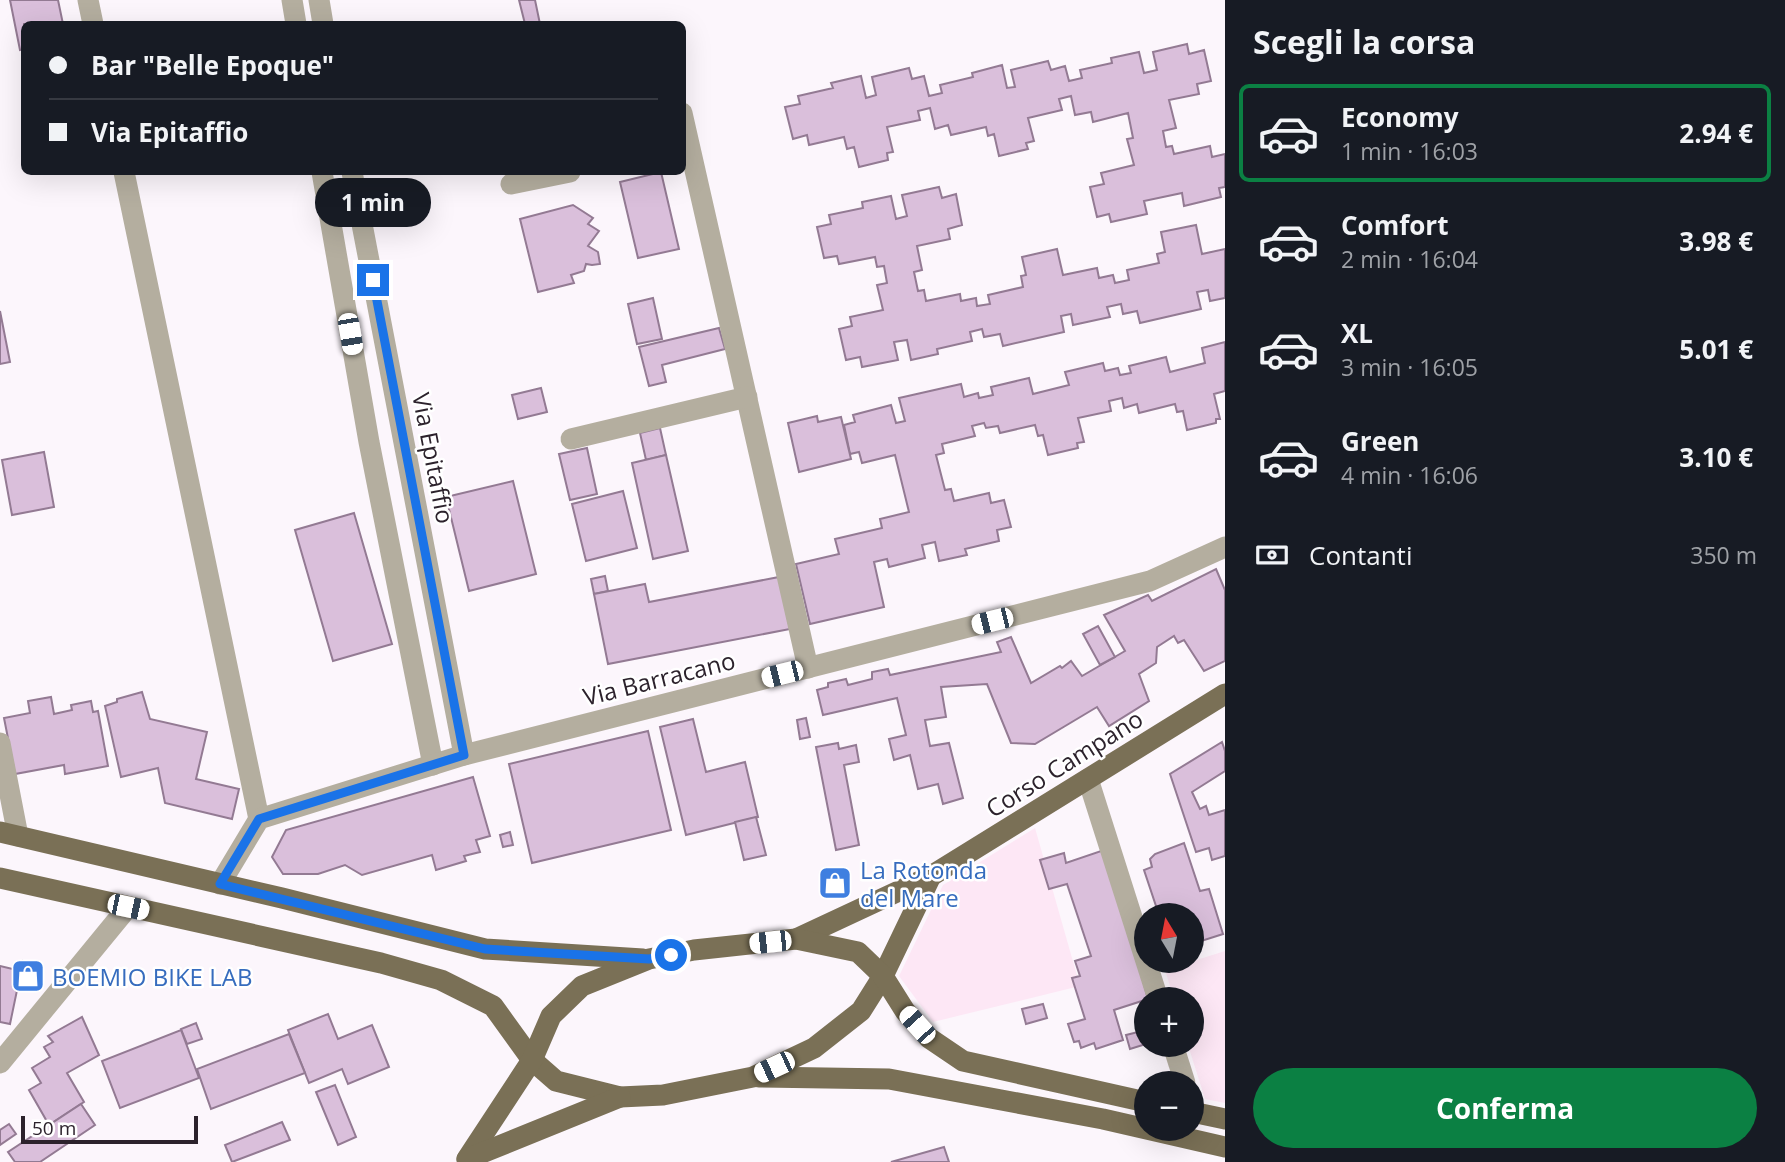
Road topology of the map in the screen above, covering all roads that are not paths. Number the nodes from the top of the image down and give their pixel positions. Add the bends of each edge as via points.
1 (88, 0) edge
2 (292, 0) edge
3 (318, 0) edge
4 (92, 21) edge
5 (296, 21) edge
6 (322, 21) edge
7 (686, 147) edge
8 (125, 175) edge
9 (323, 175) edge
10 (353, 175) edge
11 (555, 175) edge
12 (511, 184) dead end
13 (747, 397) junction
14 (571, 439) dead end
15 (1225, 547) edge
16 (808, 668) junction
17 (1225, 694) edge
18 (0, 743) edge
19 (464, 755) junction
20 (433, 765) junction
21 (1088, 779) junction
22 (259, 819) junction
23 (9, 834) edge
24 (932, 876) junction
25 (0, 878) edge
26 (220, 884) junction
27 (128, 907) junction
28 (796, 939) junction
29 (649, 959) junction
30 (883, 976) junction
31 (1154, 987) edge
32 (532, 1060) junction
33 (0, 1063) edge
34 (753, 1077) junction
35 (620, 1097) junction
36 (1134, 1099) edge
37 (1204, 1112) edge
38 (1225, 1119) edge
39 (1225, 1147) edge
40 (465, 1161) edge

1 - 4 street
2 - 5 street
3 - 6 street
7 - 13 street
8 - 22 street
9 - 20 street
10 - 19 street, Via Epitaffio
11 - 12 street
13 - 14 street
13 - 16 street
15 - 16 street, Via Barracano via 1150,581
16 - 19 street, Via Barracano
17 - 21 main road, Corso Campano
18 - 23 street
19 - 20 street, Via Barracano
20 - 22 street, Via Barracano
21 - 24 main road, Corso Campano
21 - 31 street
22 - 26 street
23 - 26 main road
24 - 28 main road, Corso Campano
24 - 30 main road
25 - 27 main road
26 - 29 main road via 485,949
27 - 32 main road via 441,980 493,1006
27 - 33 street
28 - 29 main road
28 - 30 main road via 858,952
29 - 32 main road via 582,985 551,1016
30 - 34 main road via 861,1011 814,1048
30 - 36 main road via 929,1038 963,1061
32 - 35 main road via 556,1081
32 - 40 main road
34 - 35 main road
34 - 39 main road via 889,1079
35 - 40 main road
37 - 38 main road

